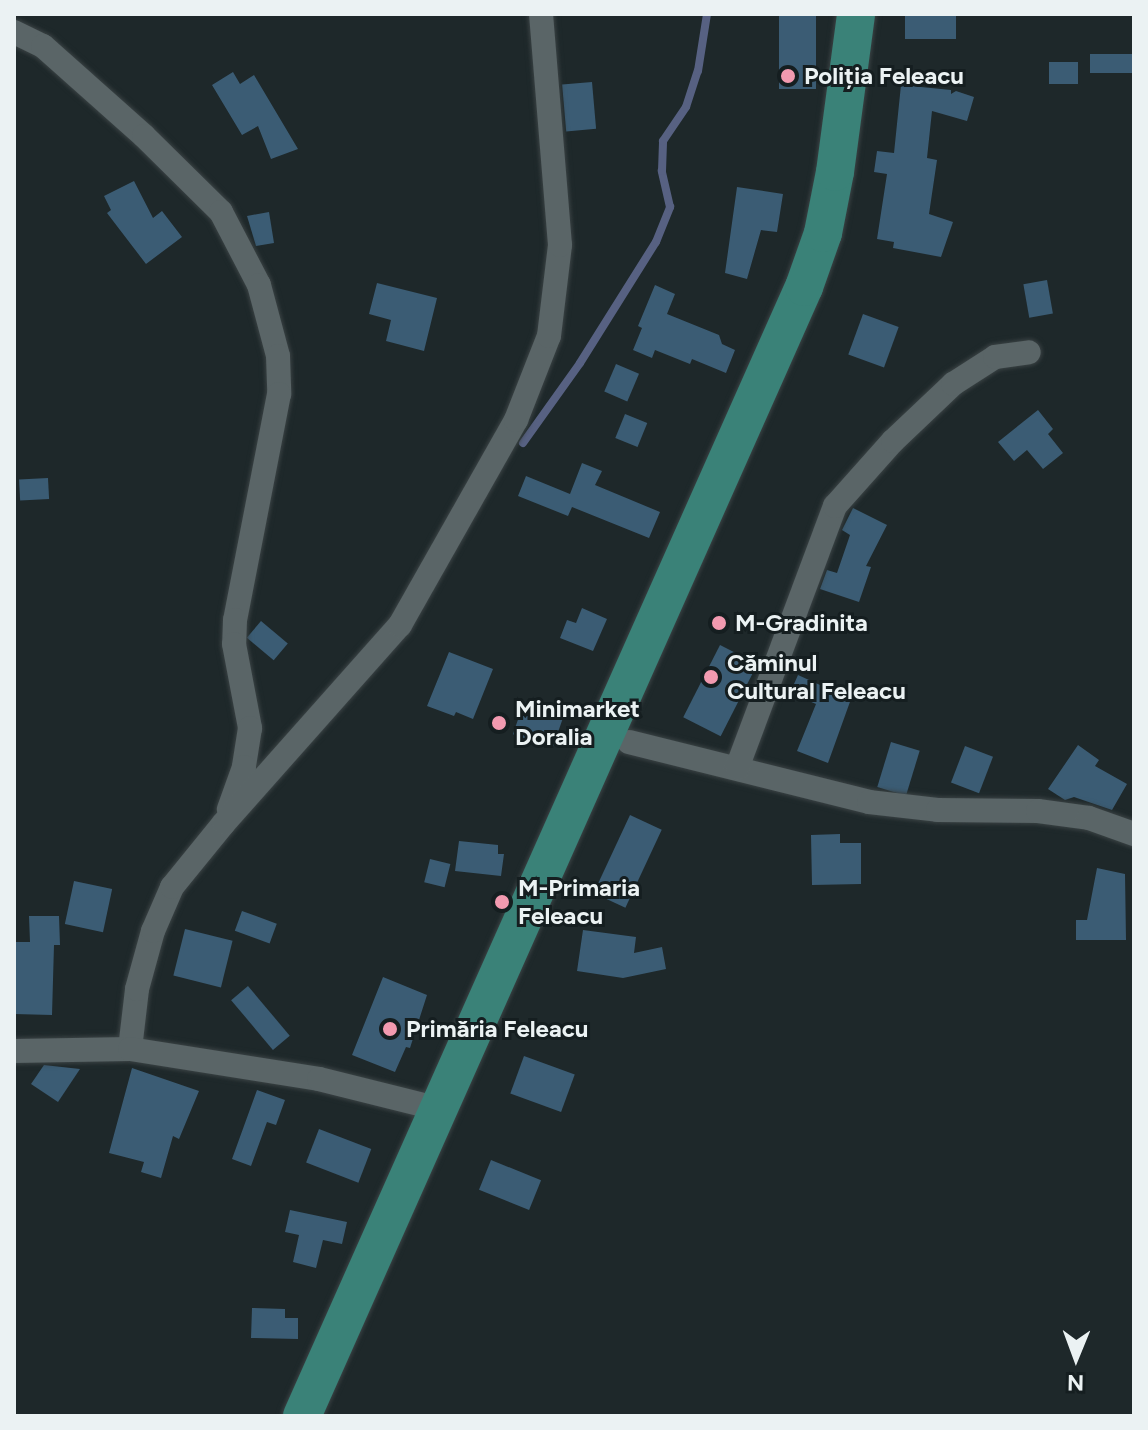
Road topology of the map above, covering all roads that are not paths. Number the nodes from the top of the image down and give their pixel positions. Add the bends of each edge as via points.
1 (541, 14) edge
2 (856, 14) edge
3 (879, 14) edge
4 (14, 32) edge
5 (1029, 352) dead end
6 (629, 742) junction
7 (737, 768) junction
8 (224, 823) junction
9 (1134, 834) edge
10 (130, 1049) junction
11 (14, 1051) edge
12 (439, 1109) junction
13 (302, 1416) edge
14 (327, 1416) edge

1 - 8 street via 560,245 549,336 516,420 400,625
2 - 12 main road via 835,172 823,233 804,287
3 - 6 main road via 858,179 844,244
4 - 8 street via 43,46 221,212 259,285 278,356 279,394 235,620 234,644 250,728 244,767
5 - 7 street via 995,357 953,384 835,506
6 - 7 street
6 - 14 main road
7 - 9 street via 869,802 938,810 1038,811 1089,818
8 - 10 street via 172,887 153,931 137,989
10 - 11 street
10 - 12 street via 319,1079
12 - 13 main road

